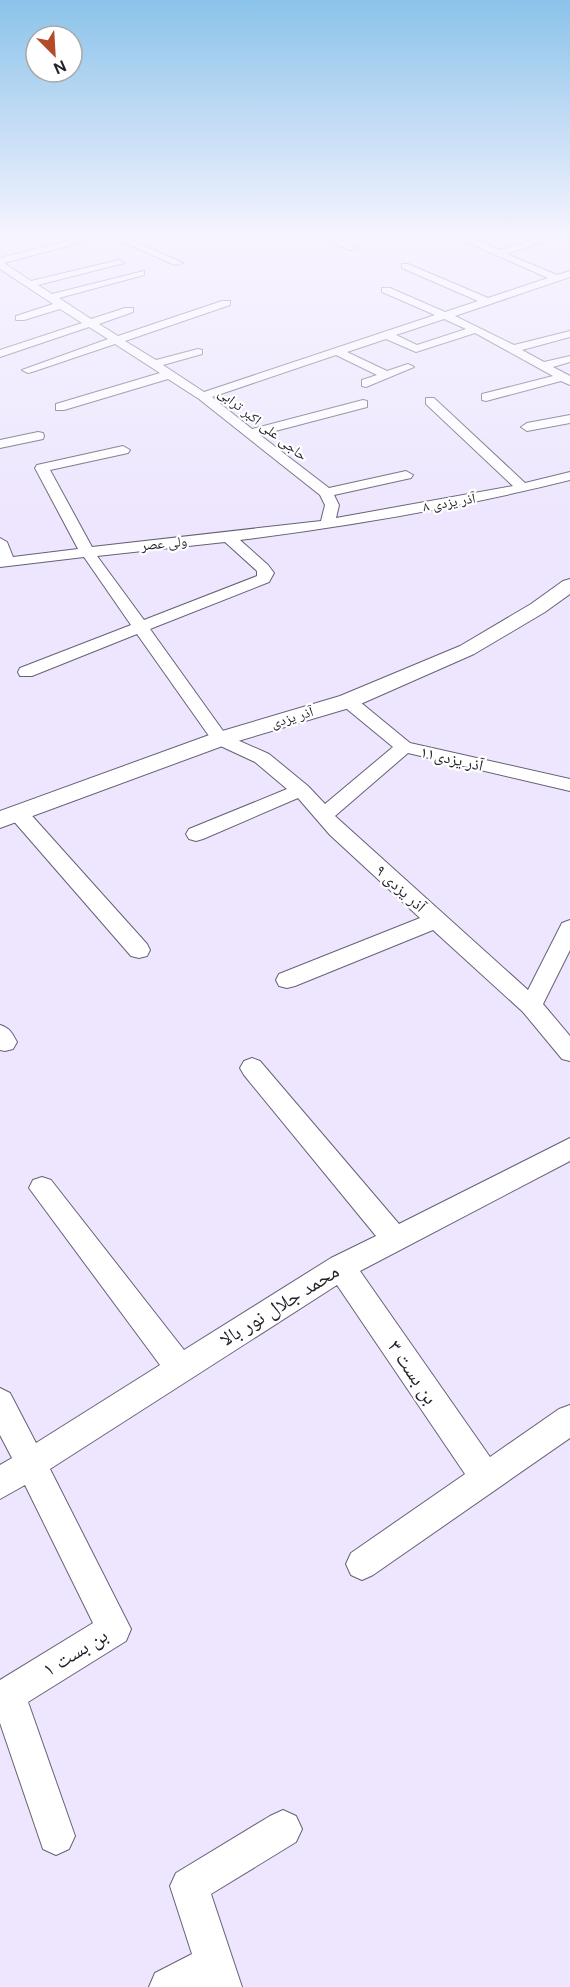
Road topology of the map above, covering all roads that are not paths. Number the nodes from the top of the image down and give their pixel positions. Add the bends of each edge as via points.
1 (71, 329) edge
2 (99, 329) edge
3 (151, 329) edge
4 (404, 329) edge
5 (476, 329) joint
6 (570, 334) edge
7 (386, 335) junction
8 (115, 341) junction
9 (512, 349) junction
10 (336, 351) junction
11 (198, 352) dead end
12 (0, 354) edge
13 (570, 359) edge
14 (155, 364) junction
15 (543, 366) junction
16 (408, 367) dead end
17 (28, 370) dead end
18 (171, 374) junction
19 (386, 375) junction
20 (566, 379) edge
21 (366, 383) dead end
22 (203, 396) junction
23 (486, 397) dead end
24 (430, 401) dead end
25 (363, 404) dead end
26 (60, 407) dead end
27 (570, 419) edge
28 (527, 427) dead end
29 (251, 433) junction
30 (38, 436) dead end
31 (0, 444) edge
32 (123, 450) dead end
33 (406, 475) dead end
34 (570, 476) edge
35 (523, 488) junction
36 (326, 494) junction
37 (327, 524) junction
38 (228, 537) junction
39 (0, 542) edge
40 (86, 550) junction
41 (3, 563) edge
42 (570, 585) edge
43 (142, 629) junction
44 (26, 672) dead end
45 (348, 701) junction
46 (220, 739) junction
47 (404, 747) junction
48 (570, 785) edge
49 (301, 790) junction
50 (324, 815) junction
51 (9, 817) edge
52 (196, 834) dead end
53 (436, 920) junction
54 (570, 928) edge
55 (139, 950) dead end
56 (287, 980) dead end
57 (531, 1006) junction
58 (570, 1052) edge
59 (252, 1068) dead end
60 (570, 1149) edge
61 (42, 1188) dead end
62 (394, 1238) junction
63 (341, 1267) junction
64 (179, 1367) junction
65 (0, 1403) edge
66 (570, 1420) edge
67 (29, 1464) junction
68 (486, 1478) junction
69 (0, 1483) edge
70 (362, 1564) dead end
71 (283, 1829) dead end
72 (56, 1836) dead end
73 (219, 1975) edge
74 (169, 1987) edge

1 - 12 street
2 - 8 street, حاجی علی اکبر ترابی
3 - 8 street
4 - 7 street
5 - 7 street via 416,349
5 - 9 street
6 - 9 street
7 - 10 street
8 - 14 street, حاجی علی اکبر ترابی
8 - 17 street
9 - 15 street
10 - 19 street
10 - 22 street
11 - 14 street
13 - 15 street
14 - 18 street, حاجی علی اکبر ترابی
15 - 20 street
16 - 19 street
18 - 22 street, حاجی علی اکبر ترابی
18 - 26 street
19 - 21 street
20 - 23 street
22 - 29 street, حاجی علی اکبر ترابی
24 - 35 street
25 - 29 street
27 - 28 street
29 - 36 street, حاجی علی اکبر ترابی
30 - 31 street
32 - 40 street via 42,468
33 - 36 street
34 - 35 street, ۸ آذر یزدی
35 - 37 street, ۸ آذر یزدی
36 - 37 street via 332,505
37 - 38 street, ولی عصر
38 - 40 street, ولی عصر
38 - 43 street via 262,568 266,573 264,579
39 - 41 street
40 - 41 street, ولی عصر
40 - 43 street
42 - 45 street, آذر یزدی via 467,650
43 - 44 street
43 - 46 street
45 - 46 street, آذر یزدی
45 - 47 street, آذر یزدی۱۱
46 - 49 street, آذر یزدی ۹ via 262,758
46 - 51 street, آذر یزدی
47 - 48 street, آذر یزدی۱۱
47 - 50 street
49 - 50 street, آذر یزدی ۹
49 - 52 street
50 - 53 street, آذر یزدی ۹
51 - 55 street
53 - 56 street
53 - 57 street, آذر یزدی ۹
54 - 57 street
57 - 58 street, آذر یزدی ۹
59 - 62 street
60 - 62 street, محمد جلال نور بالا
61 - 64 street
62 - 63 street, محمد جلال نور بالا
63 - 64 street, محمد جلال نور بالا
63 - 68 street, بن بست ۳
64 - 67 street, محمد جلال نور بالا
65 - 67 street
66 - 68 street
67 - 69 street, محمد جلال نور بالا
67 - 72 street, بن بست ۱ via 114,1629 8,1695
68 - 70 street
71 - 73 street via 189,1886
73 - 74 street

